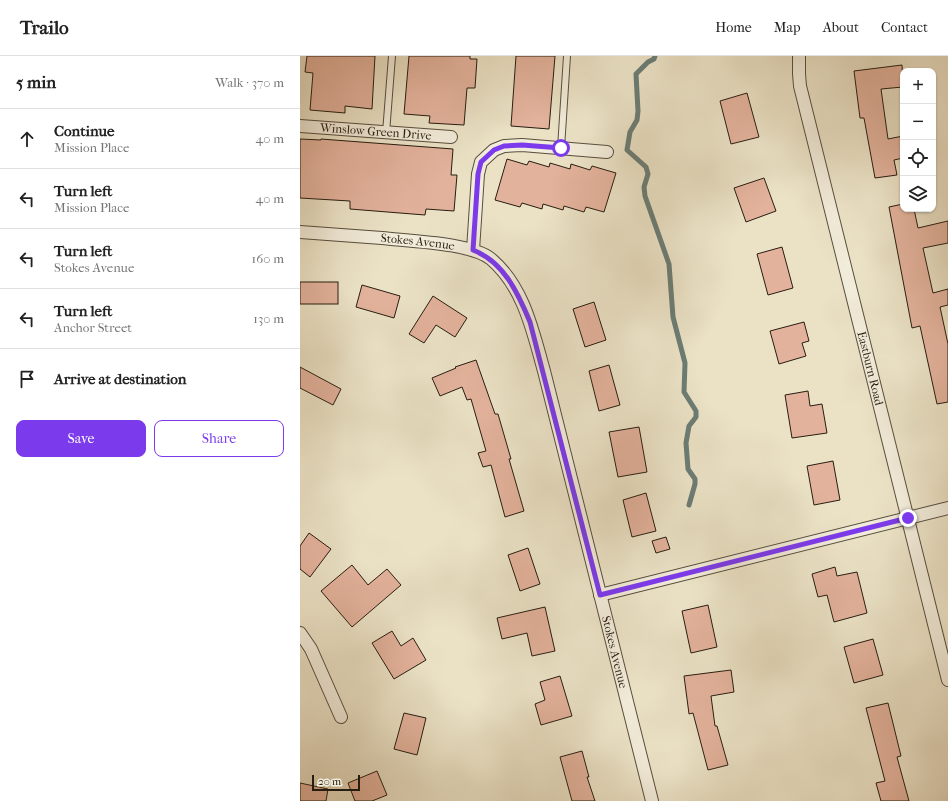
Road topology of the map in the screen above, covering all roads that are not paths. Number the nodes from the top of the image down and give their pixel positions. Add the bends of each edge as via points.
1 (392, 56) edge
2 (566, 56) edge
3 (799, 56) edge
4 (300, 126) edge
5 (386, 133) junction
6 (451, 138) dead end
7 (561, 148) junction
8 (607, 152) dead end
9 (300, 232) edge
10 (473, 250) junction
11 (948, 508) edge
12 (908, 518) junction
13 (600, 595) junction
14 (300, 633) edge
15 (948, 680) edge
16 (341, 717) dead end
17 (652, 801) edge

1 - 5 lane
2 - 7 lane
3 - 12 street, Eastburn Road via 800,86
4 - 5 street, Winslow Green Drive
5 - 6 street, Winslow Green Drive
7 - 8 street
7 - 10 street via 504,146 494,150 481,162
9 - 10 street, Stokes Avenue via 430,242
10 - 13 street, Stokes Avenue via 491,259 504,273 530,322
11 - 12 street
12 - 13 street
12 - 15 street, Eastburn Road
13 - 17 street, Stokes Avenue
14 - 16 street via 311,649

